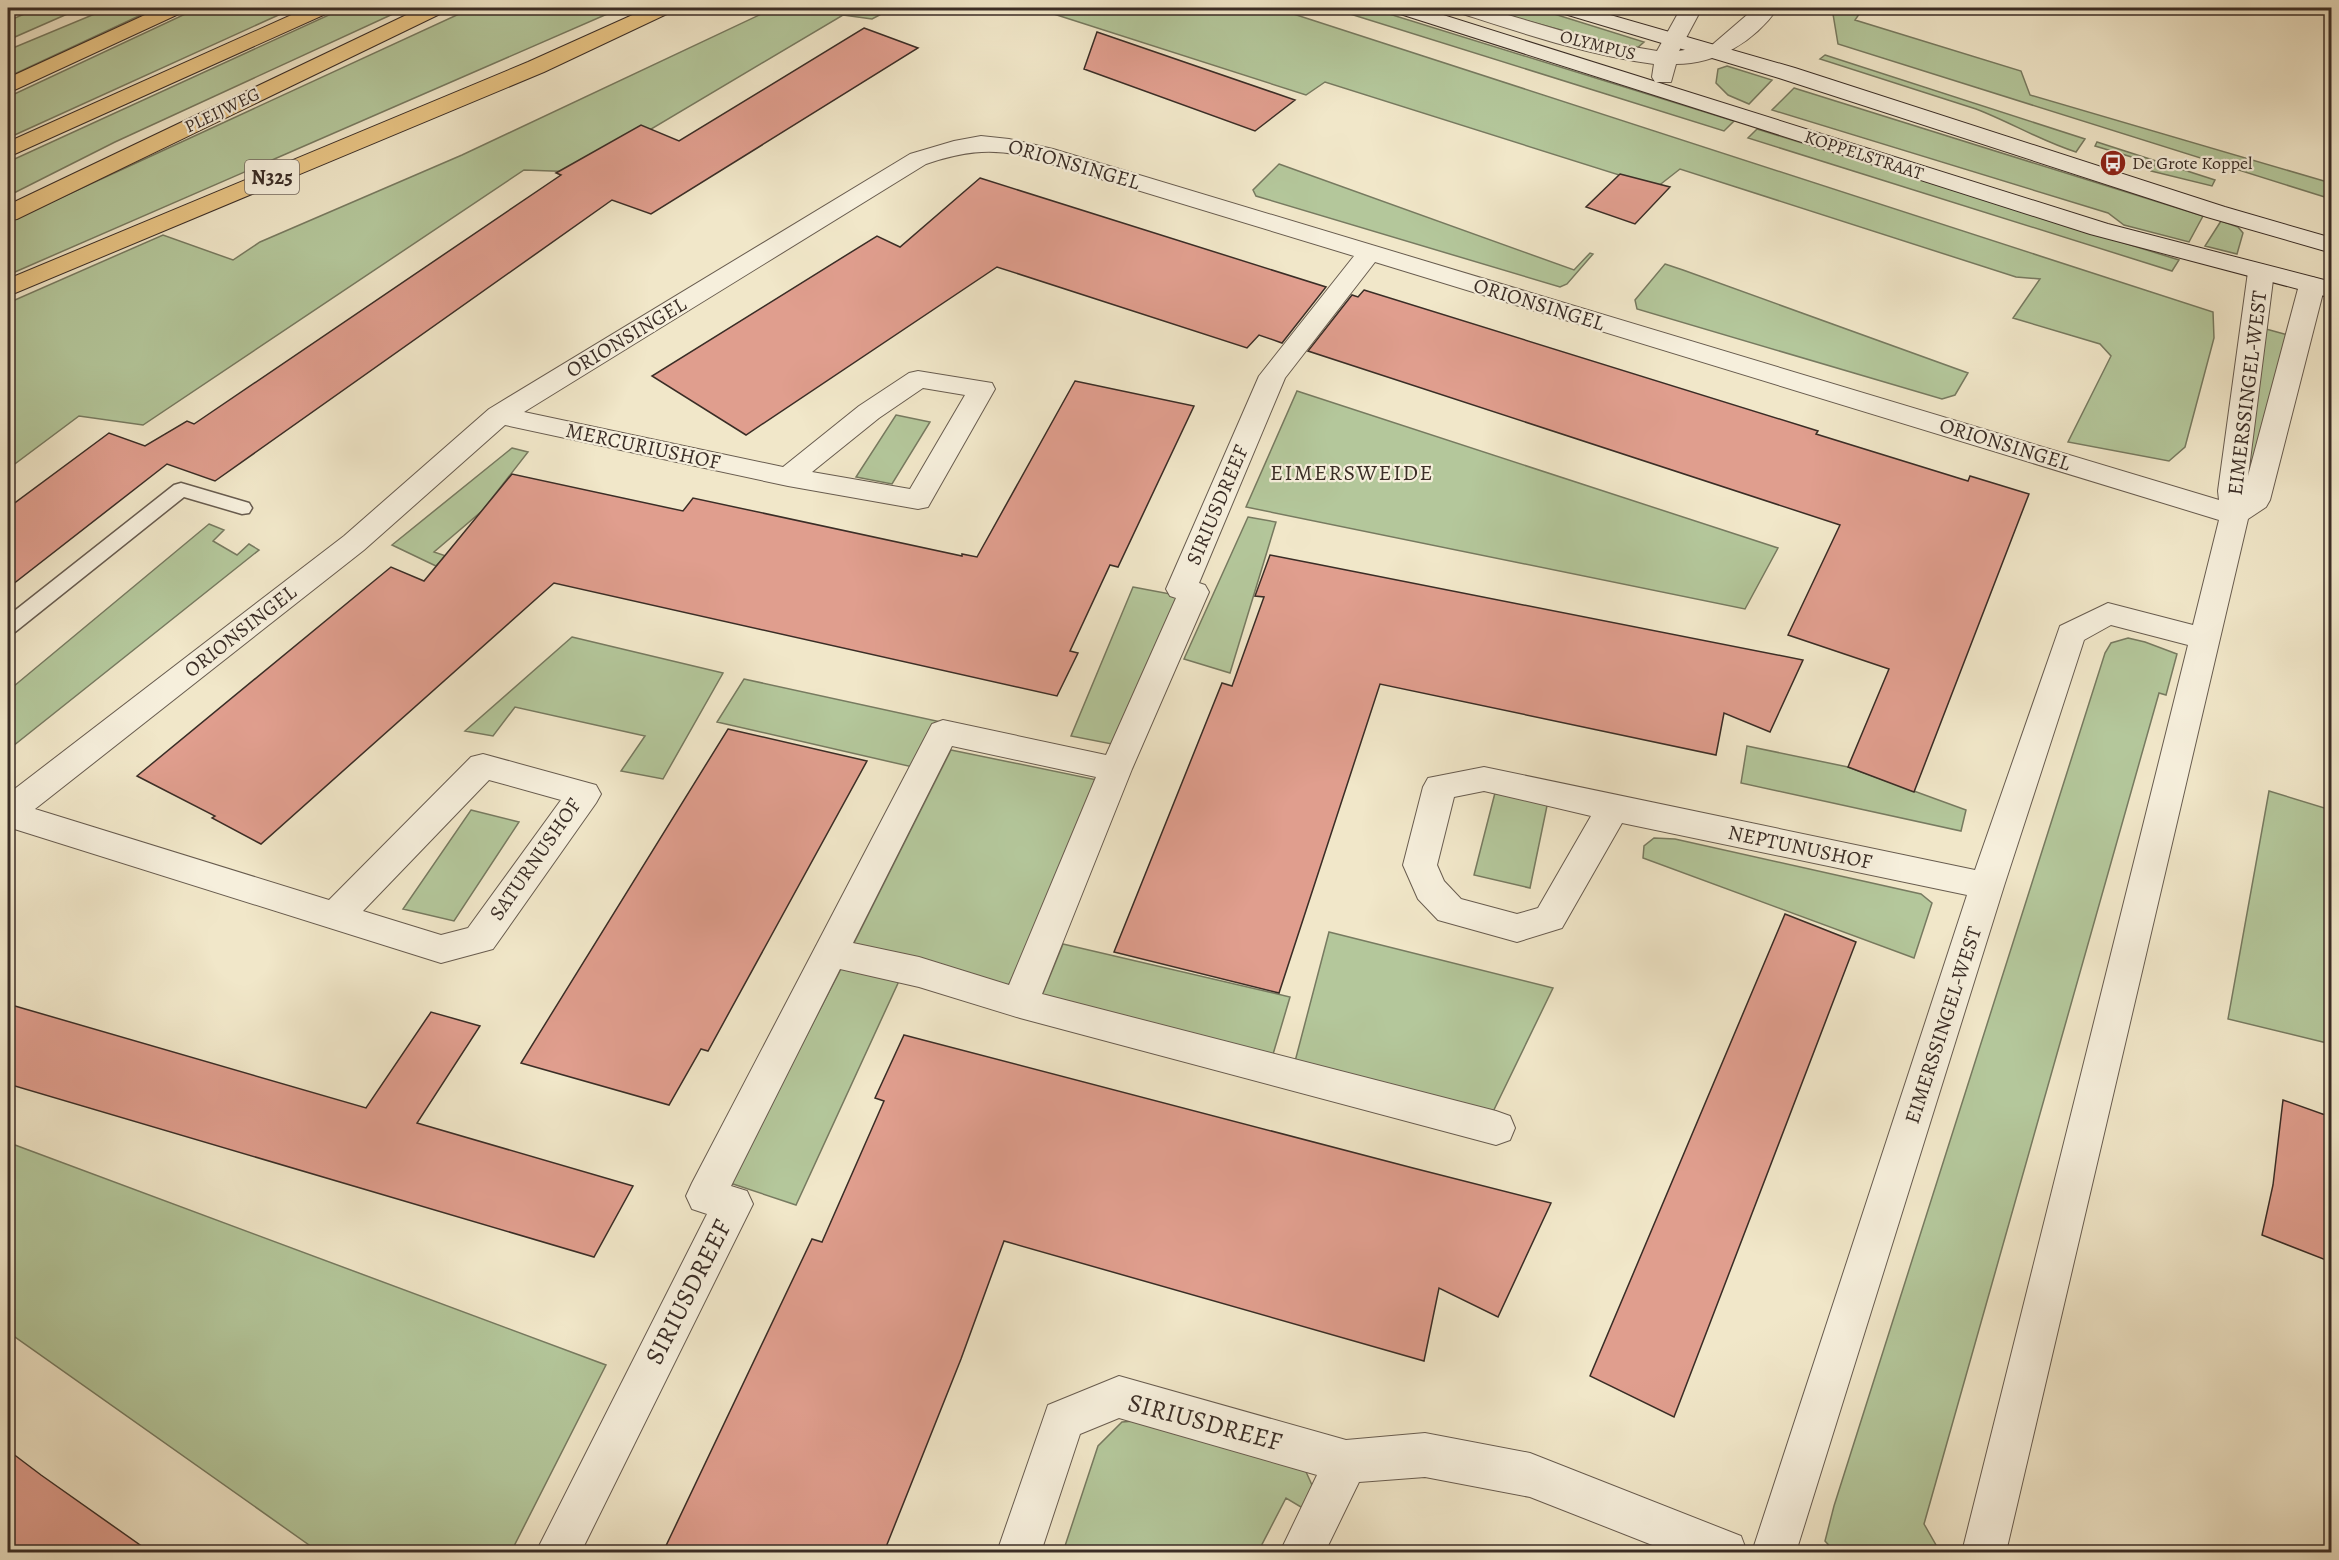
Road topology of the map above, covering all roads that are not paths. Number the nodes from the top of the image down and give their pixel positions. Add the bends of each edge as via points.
1 (176, 8) edge
2 (323, 8) edge
3 (437, 8) edge
4 (664, 8) edge
5 (1401, 8) edge
6 (1464, 8) edge
7 (1565, 8) edge
8 (1690, 8) edge
9 (1767, 8) edge
10 (1671, 39) junction
11 (1716, 52) junction
12 (1664, 60) junction
13 (8, 86) edge
14 (1662, 92) junction
15 (8, 150) edge
16 (8, 214) edge
17 (2274, 229) junction
18 (2327, 245) edge
19 (1369, 253) junction
20 (2261, 272) junction
21 (2322, 287) edge
22 (8, 288) edge
23 (499, 414) junction
24 (788, 477) junction
25 (242, 508) dead end
26 (2235, 515) junction
27 (8, 627) edge
28 (2206, 639) junction
29 (1116, 769) junction
30 (1613, 808) junction
31 (8, 813) edge
32 (1988, 886) junction
33 (336, 916) junction
34 (829, 952) junction
35 (1020, 1003) junction
36 (1496, 1128) dead end
37 (1346, 1462) junction
38 (558, 1552) edge
39 (1019, 1552) edge
40 (1302, 1552) edge
41 (1725, 1552) edge
42 (1774, 1552) edge
43 (1984, 1552) edge

1 - 13 highway
2 - 15 highway
3 - 16 highway, PLEIJWEG
4 - 22 highway, N325 via 536,67
5 - 14 street, KOPPELSTRAAT
6 - 12 street, OLYMPUS via 1615,52
7 - 10 street
8 - 10 street, OLYMPUS
9 - 11 street
10 - 11 street
10 - 12 street, OLYMPUS
11 - 12 street, OLYMPUS
11 - 17 street
12 - 14 street, OLYMPUS
14 - 20 street, KOPPELSTRAAT via 2099,229
17 - 18 street
17 - 20 street, EIMERSSINGEL-WEST
18 - 21 street, EIMERSSINGEL-WEST
19 - 23 street, ORIONSINGEL via 1046,154 998,142 961,144 909,164
19 - 26 street, ORIONSINGEL
19 - 29 street, SIRIUSDREEF via 1272,376 1181,589 1194,592
20 - 21 street, KOPPELSTRAAT
20 - 26 street, EIMERSSINGEL-WEST via 2232,491
21 - 26 street, EIMERSSINGEL-WEST via 2256,500
23 - 24 street, MERCURIUSHOF
23 - 31 street, ORIONSINGEL via 354,543
24 - 24 street, MERCURIUSHOF via 869,412 918,379 982,389 918,500
25 - 27 lane via 181,489
26 - 28 street, EIMERSSINGEL-WEST
28 - 32 street, EIMERSSINGEL-WEST via 2108,614 2071,634
28 - 43 street, EIMERSSINGEL-WEST
29 - 34 street, SIRIUSDREEF via 943,732
29 - 35 street, SIRIUSDREEF
30 - 30 street, NEPTUNUSHOF via 1484,779 1440,787 1420,865 1430,889 1450,910 1518,928 1550,918
30 - 32 street, NEPTUNUSHOF
31 - 33 street, SATURNUSHOF
32 - 42 street, EIMERSSINGEL-WEST
33 - 33 street, SATURNUSHOF via 441,949 480,939 584,794 483,766
34 - 35 street via 919,972
34 - 38 street, SIRIUSDREEF via 706,1196 733,1204
35 - 36 street
37 - 39 street, SIRIUSDREEF via 1119,1397 1062,1420
37 - 40 street
37 - 41 street, SIRIUSDREEF via 1425,1455 1530,1475

